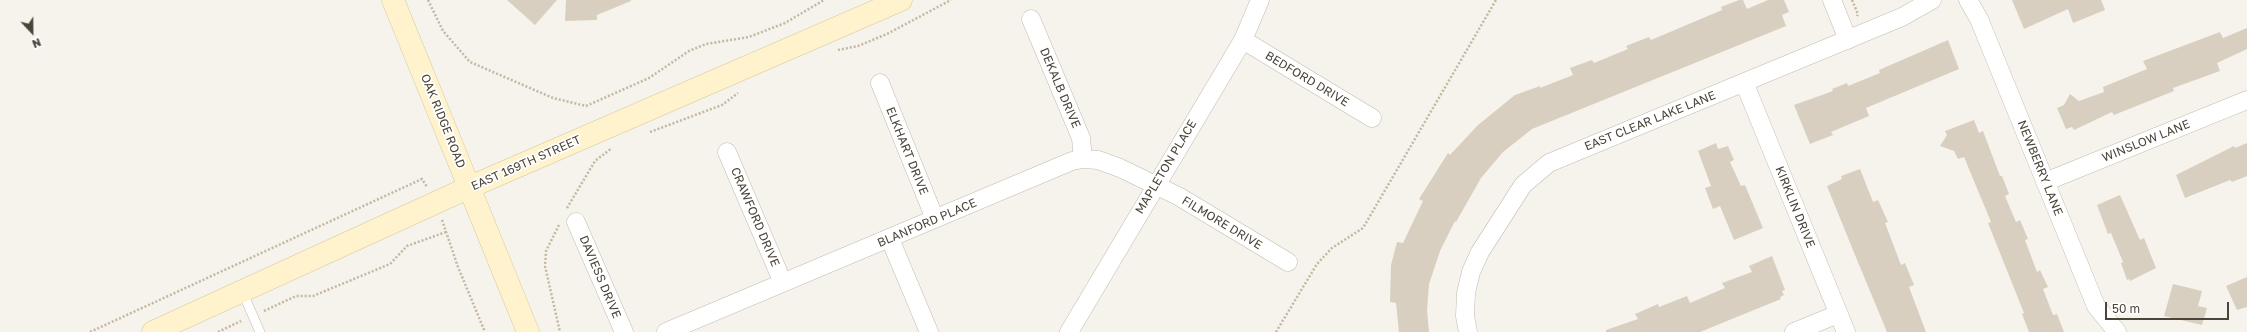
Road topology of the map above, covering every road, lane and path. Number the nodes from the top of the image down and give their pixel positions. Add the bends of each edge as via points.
1 (393, 0) edge
2 (428, 0) edge
3 (824, 0) edge
4 (901, 0) edge
5 (950, 0) edge
6 (1260, 0) edge
7 (1496, 0) edge
8 (1832, 0) edge
9 (1852, 0) edge
10 (1932, 0) edge
11 (1968, 0) edge
12 (1858, 14) dead end
13 (1031, 19) dead end
14 (1242, 40) junction
15 (1848, 40) junction
16 (835, 50) dead end
17 (1744, 82) junction
18 (880, 83) dead end
19 (741, 91) dead end
20 (2247, 100) edge
21 (1372, 118) dead end
22 (643, 134) dead end
23 (618, 145) dead end
24 (727, 152) dead end
25 (1083, 159) junction
26 (2045, 182) junction
27 (1156, 185) junction
28 (470, 187) junction
29 (436, 203) junction
30 (567, 218) junction
31 (935, 219) junction
32 (446, 232) junction
33 (890, 239) junction
34 (1288, 262) dead end
35 (783, 283) junction
36 (242, 291) junction
37 (1838, 314) junction
38 (253, 316) junction
39 (702, 325) edge
40 (1074, 330) edge
41 (90, 332) edge
42 (153, 332) edge
43 (218, 332) edge
44 (260, 332) edge
45 (484, 332) edge
46 (528, 332) edge
47 (560, 332) edge
48 (624, 332) edge
49 (666, 332) edge
50 (929, 332) edge
51 (1276, 332) edge
52 (1468, 332) edge
53 (1794, 332) edge
54 (1846, 332) edge
55 (2117, 332) edge

1 - 28 street, OAK RIDGE ROAD
2 - 3 path via 443,31 470,62 553,98 586,106 649,78 689,51 706,44 749,37 785,23
4 - 28 street, EAST 169TH STREET
5 - 16 path via 887,34 858,46
6 - 14 street, MAPLETON PLACE
7 - 51 path via 1363,228 1332,248 1317,264
8 - 15 street
9 - 12 path
10 - 15 street, EAST CLEAR LAKE LANE via 1902,17
11 - 26 street, NEWBERRY LANE via 1979,19
13 - 25 street, DEKALB DRIVE via 1081,138
14 - 21 street, BEDFORD DRIVE
14 - 27 street, MAPLETON PLACE
15 - 17 street, EAST CLEAR LAKE LANE
17 - 37 street, KIRKLIN DRIVE
17 - 52 street, EAST CLEAR LAKE LANE via 1548,162 1533,174 1495,226 1471,272 1466,293 1465,316
18 - 31 street, ELKHART DRIVE
19 - 22 path via 722,105
20 - 26 street, WINSLOW LANE
23 - 30 path via 595,161 579,185
24 - 35 street, CRAWFORD DRIVE
25 - 27 street, BLANFORD PLACE via 1098,160
25 - 31 street, BLANFORD PLACE via 1072,161
26 - 55 street, NEWBERRY LANE via 2096,306
27 - 34 street, FILMORE DRIVE
27 - 40 street, MAPLETON PLACE
28 - 29 street, EAST 169TH STREET
28 - 46 street, OAK RIDGE ROAD
29 - 32 path
29 - 36 street, EAST 169TH STREET
29 - 41 path via 422,179
30 - 47 path via 546,251 545,266
30 - 48 street, DAVIESS DRIVE
31 - 33 street, BLANFORD PLACE
32 - 38 path via 407,246 390,264 313,296 296,296
32 - 45 path
33 - 35 street, BLANFORD PLACE
33 - 50 street
35 - 39 street, BLANFORD PLACE
36 - 38 lane
36 - 42 street, EAST 169TH STREET
37 - 53 street
37 - 54 street, KIRKLIN DRIVE
38 - 43 path
38 - 44 lane
39 - 49 street

